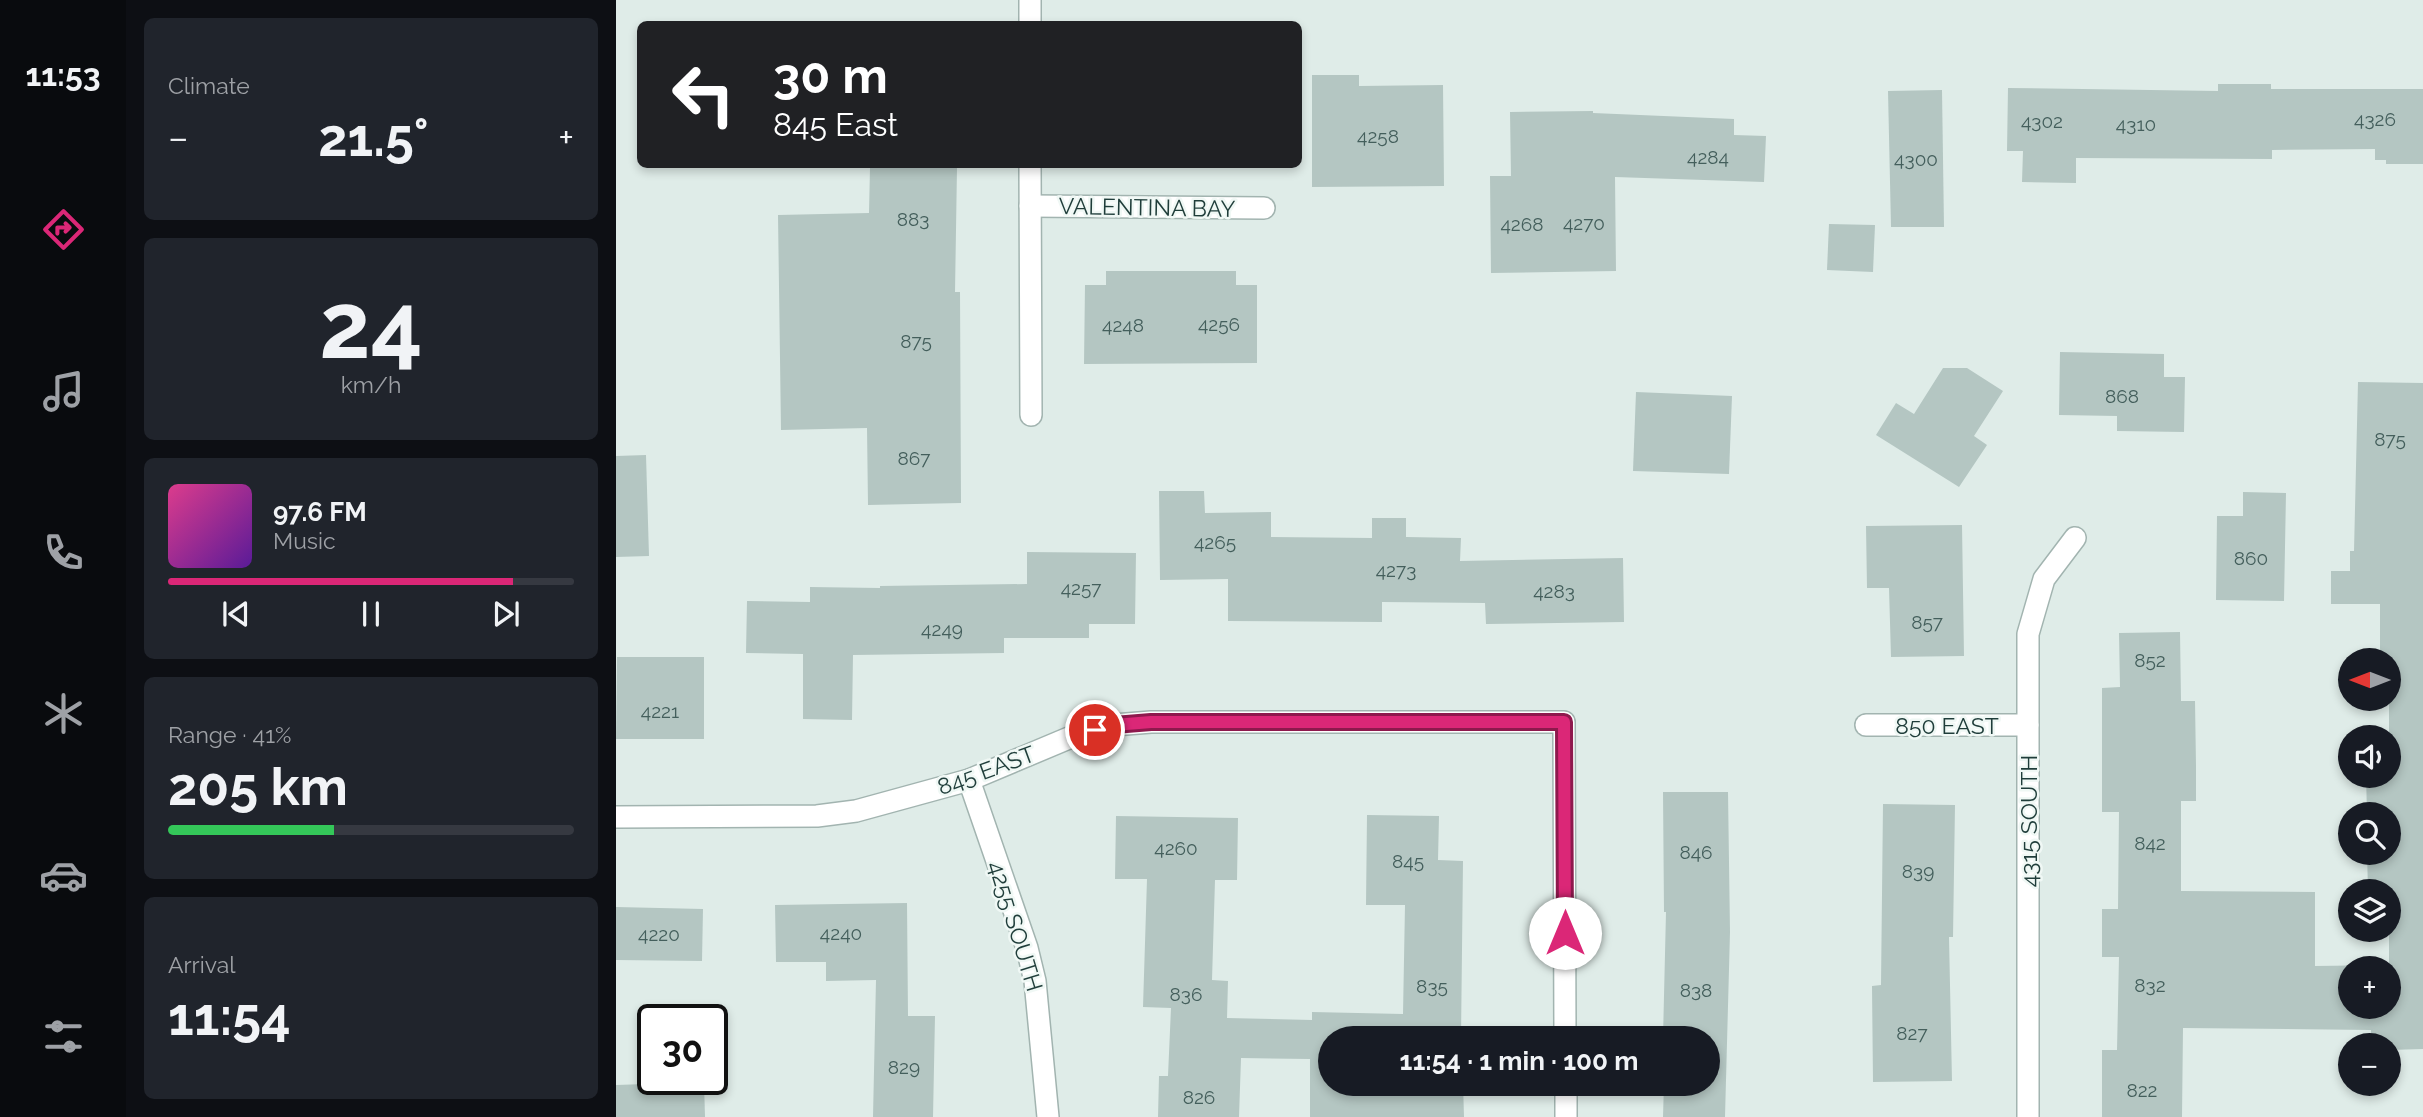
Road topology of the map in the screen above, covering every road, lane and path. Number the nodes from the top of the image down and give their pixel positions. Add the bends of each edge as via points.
1 (1030, 0) edge
2 (1030, 21) edge
3 (1030, 168) edge
4 (1030, 206) junction
5 (1264, 208) dead end
6 (1031, 415) dead end
7 (2075, 538) dead end
8 (1866, 725) dead end
9 (2028, 725) junction
10 (969, 780) junction
11 (616, 817) edge
12 (1566, 1026) edge
13 (1566, 1096) edge
14 (1048, 1117) edge
15 (1566, 1117) edge
16 (2028, 1117) edge

1 - 2 street
3 - 4 street
4 - 5 street, VALENTINA BAY
4 - 6 street
7 - 9 street, 4315 SOUTH via 2044,579 2028,635
8 - 9 street, 850 EAST
9 - 16 street, 4315 SOUTH
10 - 11 street, 845 EAST via 856,811 817,816
10 - 12 street, 845 EAST via 1114,725 1564,722
10 - 14 street, 4255 SOUTH via 1035,981
13 - 15 street

